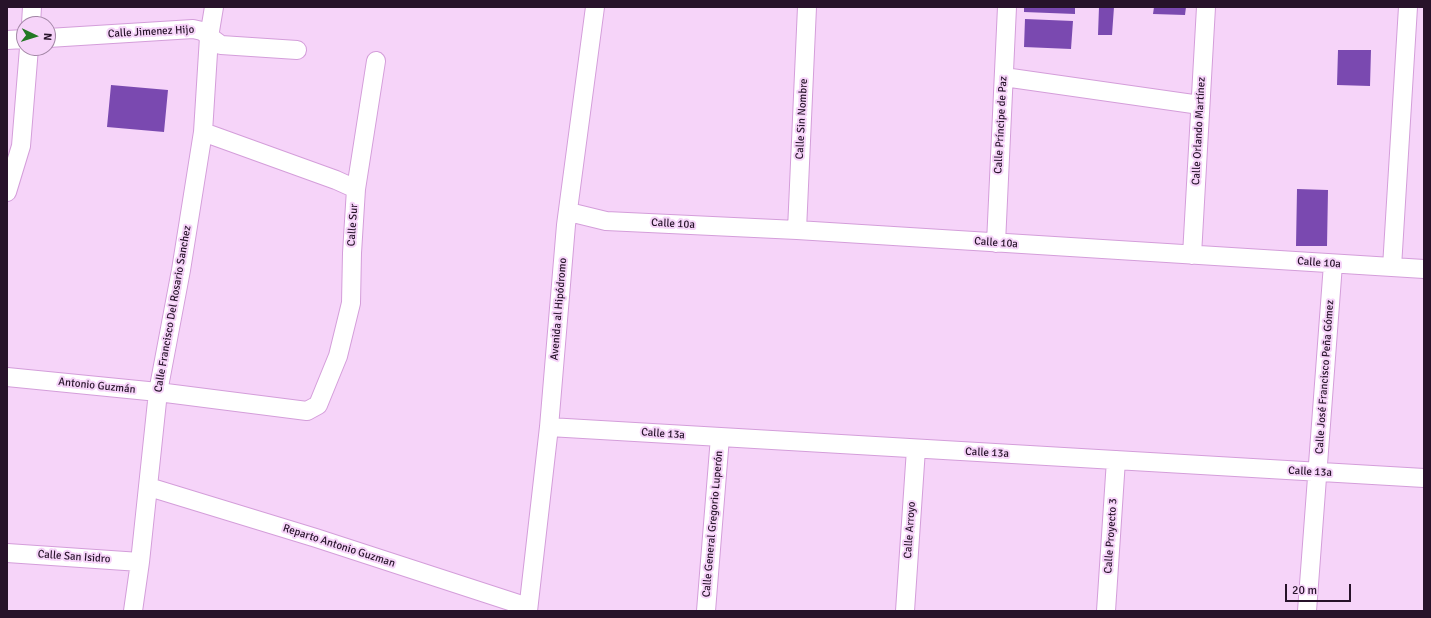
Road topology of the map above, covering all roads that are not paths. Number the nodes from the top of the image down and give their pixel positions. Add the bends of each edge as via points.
1 (214, 7) edge
2 (596, 7) edge
3 (807, 7) edge
4 (1007, 7) edge
5 (1206, 7) edge
6 (1408, 7) edge
7 (209, 37) junction
8 (56, 38) edge
9 (297, 50) dead end
10 (28, 56) edge
11 (376, 61) dead end
12 (1004, 78) junction
13 (1200, 105) junction
14 (204, 132) junction
15 (356, 189) junction
16 (7, 192) edge
17 (569, 212) junction
18 (797, 230) junction
19 (996, 243) junction
20 (1192, 255) junction
21 (1333, 264) junction
22 (1392, 267) junction
23 (1424, 268) edge
24 (7, 377) edge
25 (158, 392) junction
26 (307, 411) joint
27 (549, 427) junction
28 (720, 437) junction
29 (916, 449) junction
30 (1116, 460) junction
31 (1317, 472) junction
32 (1424, 478) edge
33 (149, 487) junction
34 (7, 553) edge
35 (140, 562) junction
36 (528, 609) edge
37 (132, 611) edge
38 (706, 611) edge
39 (905, 611) edge
40 (1106, 611) edge
41 (1307, 611) edge

1 - 7 street, Calle Francisco Del Rosario Sanchez
2 - 17 street, Avenida al Hipódromo
3 - 18 street, Calle Sin Nombre
4 - 12 street, Calle Príncipe de Paz
5 - 13 street, Calle Orlando Martínez
6 - 22 street
7 - 8 street, Calle Jimenez Hijo via 202,31 193,29
7 - 9 street, Calle Jimenez Hijo via 225,45
7 - 14 street, Calle Francisco Del Rosario Sanchez
10 - 16 street via 21,146
11 - 15 street
12 - 13 street
12 - 19 street, Calle Príncipe de Paz
13 - 20 street, Calle Orlando Martínez
14 - 15 street, Calle Sur
14 - 25 street, Calle Francisco Del Rosario Sanchez
15 - 26 street, Calle Sur via 351,302 338,356 318,405
17 - 18 street, Calle 10a via 606,220
17 - 27 street, Avenida al Hipódromo
18 - 19 street, Calle 10a
19 - 20 street, Calle 10a
20 - 21 street, Calle 10a
21 - 22 street, Calle 10a
21 - 31 street, Calle José Francisco Peña Gómez
22 - 23 street, Calle 10a
24 - 25 street, Antonio Guzmán
25 - 26 street, Antonio Guzmán
25 - 33 street, Calle Francisco Del Rosario Sanchez
27 - 28 street, Calle 13a
27 - 36 street, Avenida al Hipódromo
28 - 29 street, Calle 13a
28 - 38 street, Calle General Gregorio Luperón
29 - 30 street, Calle 13a
29 - 39 street, Calle Arroyo
30 - 31 street, Calle 13a
30 - 40 street, Calle Proyecto 3
31 - 32 street, Calle 13a
31 - 41 street, Calle José Francisco Peña Gómez
33 - 35 street, Calle Francisco Del Rosario Sanchez
33 - 36 street, Reparto Antonio Guzman via 316,538
34 - 35 street, Calle San Isidro
35 - 37 street, Calle Francisco Del Rosario Sanchez

